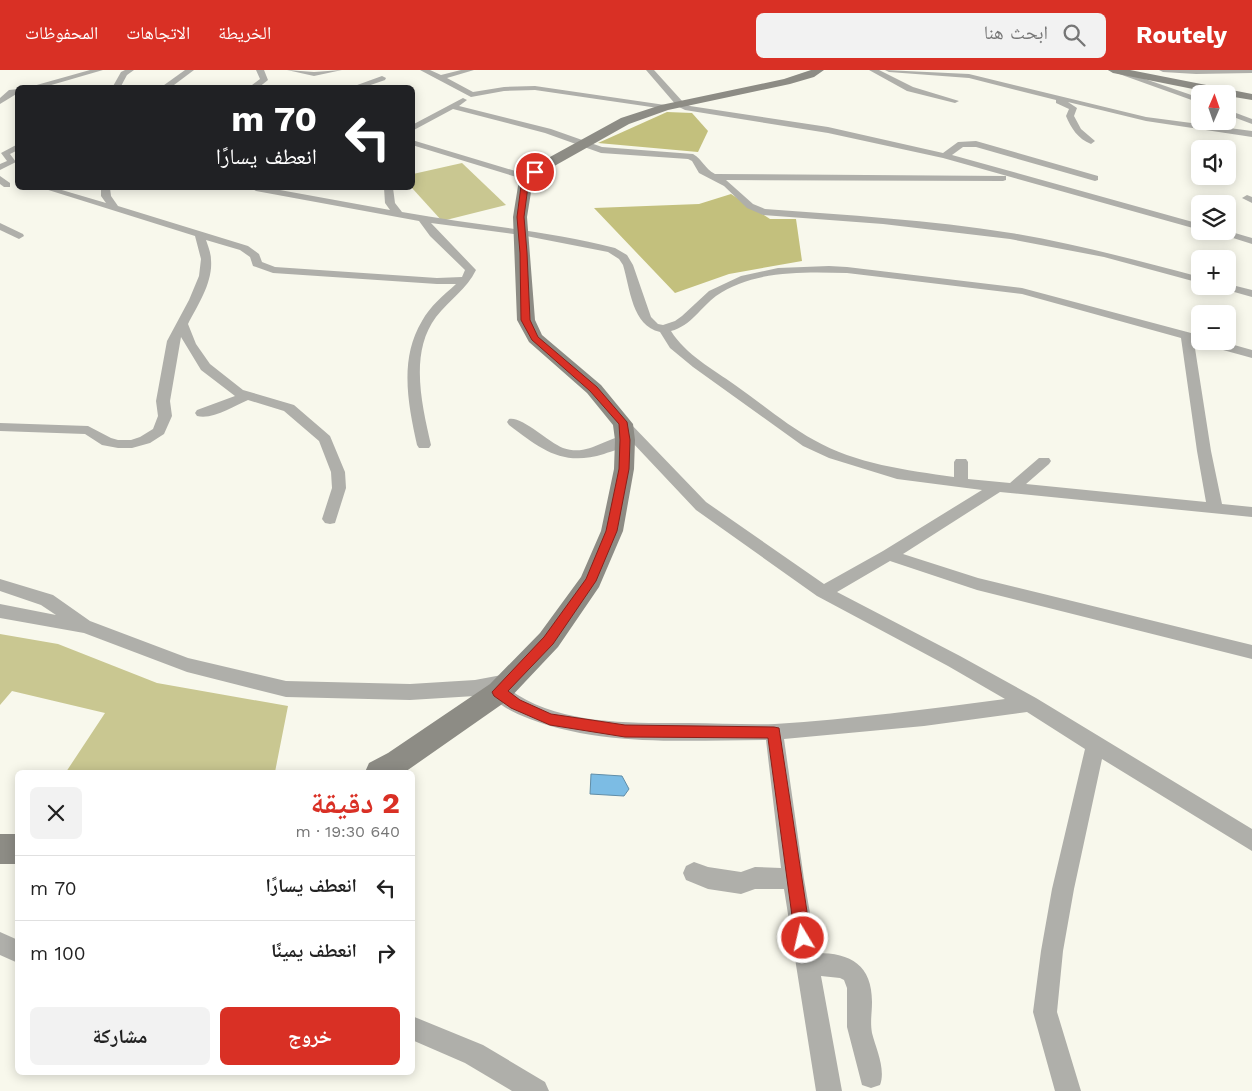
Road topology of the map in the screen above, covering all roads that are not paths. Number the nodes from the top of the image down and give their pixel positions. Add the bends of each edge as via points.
1 (99, 70) edge
2 (130, 70) edge
3 (190, 70) edge
4 (262, 70) edge
5 (292, 70) edge
6 (338, 70) edge
7 (424, 70) edge
8 (470, 70) edge
9 (650, 70) edge
10 (819, 70) edge
11 (873, 70) edge
12 (889, 70) edge
13 (961, 70) edge
14 (1112, 70) edge
15 (1252, 71) edge
16 (382, 74) edge
17 (969, 76) junction
18 (438, 78) junction
19 (1173, 81) edge
20 (42, 85) edge
21 (118, 85) edge
22 (172, 85) edge
23 (256, 85) edge
24 (359, 85) edge
25 (15, 92) edge
26 (1044, 94) junction
27 (1191, 94) edge
28 (471, 95) junction
29 (1252, 97) edge
30 (955, 101) dead end
31 (0, 102) edge
32 (673, 106) junction
33 (454, 107) junction
34 (1236, 115) edge
35 (834, 119) dead end
36 (1252, 122) edge
37 (415, 127) edge
38 (828, 130) junction
39 (1252, 134) edge
40 (1091, 141) dead end
41 (415, 143) edge
42 (584, 143) junction
43 (15, 148) edge
44 (945, 156) junction
45 (3, 169) edge
46 (715, 177) junction
47 (529, 178) junction
48 (1020, 178) junction
49 (1095, 178) dead end
50 (53, 190) edge
51 (106, 190) edge
52 (286, 190) edge
53 (389, 190) edge
54 (301, 191) edge
55 (114, 208) junction
56 (397, 212) junction
57 (423, 219) junction
58 (1191, 225) edge
59 (0, 226) edge
60 (521, 232) junction
61 (19, 236) dead end
62 (200, 236) junction
63 (1236, 237) edge
64 (1252, 241) edge
65 (1191, 278) edge
66 (466, 280) junction
67 (1236, 289) edge
68 (1252, 294) edge
69 (182, 324) junction
70 (664, 330) junction
71 (1191, 337) edge
72 (1236, 349) edge
73 (1194, 350) edge
74 (1252, 354) edge
75 (249, 395) junction
76 (202, 413) dead end
77 (514, 422) dead end
78 (0, 427) edge
79 (624, 432) junction
80 (424, 445) dead end
81 (1044, 461) dead end
82 (961, 462) dead end
83 (961, 483) junction
84 (1006, 487) junction
85 (1215, 508) junction
86 (1252, 512) edge
87 (330, 519) dead end
88 (889, 555) junction
89 (0, 585) edge
90 (823, 592) junction
91 (0, 610) edge
92 (86, 627) junction
93 (1252, 652) edge
94 (503, 687) junction
95 (1029, 704) junction
96 (774, 732) junction
97 (1096, 744) junction
98 (383, 770) edge
99 (1252, 841) edge
100 (0, 849) edge
101 (15, 849) edge
102 (694, 873) dead end
103 (794, 879) junction
104 (0, 943) edge
105 (15, 950) edge
106 (808, 965) junction
107 (415, 1029) edge
108 (871, 1076) dead end
109 (536, 1091) edge
110 (829, 1091) edge
111 (1068, 1091) edge

1 - 20 street
2 - 21 street
3 - 22 street
4 - 23 street via 264,80
5 - 6 street via 314,74
7 - 18 street
8 - 18 street
9 - 32 street
10 - 32 street via 786,82
11 - 30 street via 910,89
12 - 17 street
13 - 17 street
14 - 19 street
14 - 19 street
15 - 19 street via 1217,72
16 - 24 street
17 - 26 street
18 - 28 street
19 - 27 street
19 - 29 street
25 - 31 street
26 - 39 street via 1146,119
26 - 40 street via 1073,108 1070,116 1076,128
28 - 32 street via 535,88
28 - 33 street
32 - 38 street
32 - 42 street via 618,124
33 - 37 street
33 - 42 street
34 - 36 street
35 - 38 street
38 - 44 street
41 - 47 street
42 - 46 street via 601,150 690,156 702,172
42 - 47 street
43 - 45 street via 5,153 12,162
44 - 48 street
44 - 49 street via 961,144 972,144
46 - 48 street
46 - 65 street via 750,206 763,212 883,221 1010,236 1105,254
47 - 60 street via 524,186
48 - 58 street
50 - 55 street
51 - 55 street
52 - 54 street
53 - 56 street via 390,203
54 - 56 street
55 - 62 street
56 - 57 street
57 - 60 street
57 - 66 street via 435,237 472,270
59 - 61 street
60 - 70 street via 619,254 628,265 644,318
60 - 79 street via 526,320 530,331 594,389
62 - 66 street via 244,248 255,256 257,264 274,270 437,281
62 - 69 street via 206,259 204,276
63 - 64 street
66 - 80 street via 429,318 418,336 414,398
67 - 68 street
69 - 75 street via 205,367 238,393
69 - 78 street via 174,341 163,401 165,416 158,431 145,440 118,444 107,442 88,430
70 - 71 street via 679,324 705,299 728,285 783,270 847,270 1022,291
70 - 83 street via 674,345 697,364 808,443 897,474
72 - 74 street
73 - 85 street via 1204,451
75 - 76 street
75 - 87 street via 289,408 325,439 338,472 339,488
77 - 79 street via 545,446 574,456 600,452
79 - 90 street via 720,522
79 - 94 street via 624,469 612,531 591,581 549,640
81 - 84 street
82 - 83 street
83 - 84 street
84 - 85 street
84 - 88 street
85 - 86 street
88 - 90 street
88 - 93 street via 977,584
89 - 92 street via 48,600
90 - 95 street
91 - 92 street
92 - 94 street via 187,665 286,689 410,692
94 - 96 street via 515,704 550,719 625,731
94 - 98 street
95 - 96 street
95 - 97 street
96 - 103 street
97 - 99 street
97 - 111 street via 1052,951 1045,1012
100 - 101 street
102 - 103 street via 741,883 755,878
103 - 106 street
104 - 105 street
106 - 108 street via 834,964 848,969 858,980 858,1019
106 - 110 street
107 - 109 street via 474,1054

